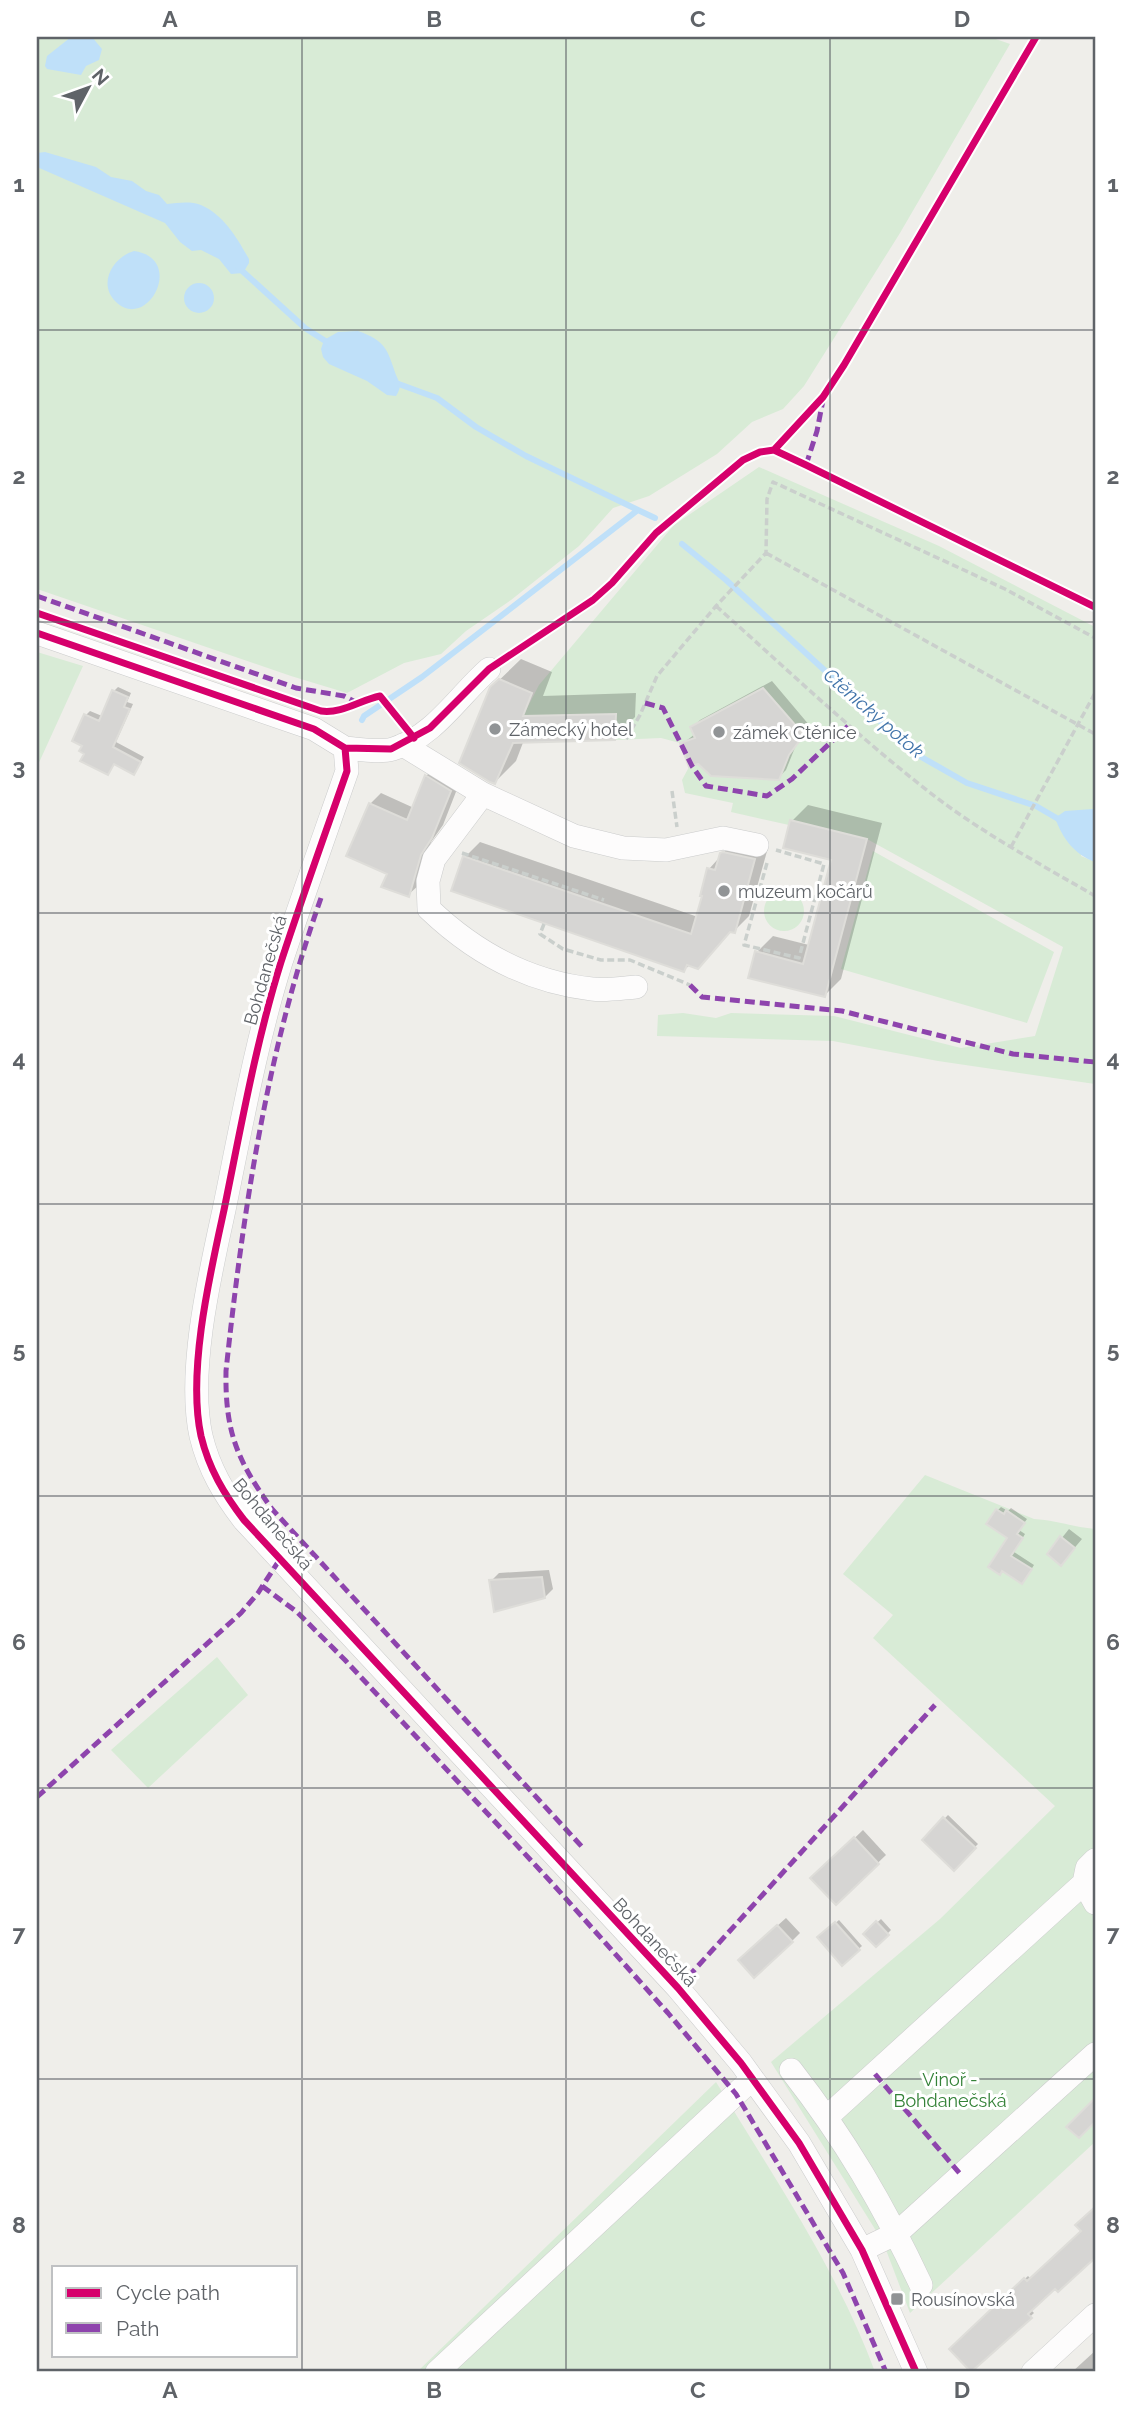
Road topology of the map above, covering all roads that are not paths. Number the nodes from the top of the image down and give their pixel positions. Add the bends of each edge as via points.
1 (37, 633) edge
2 (489, 669) dead end
3 (403, 744) junction
4 (345, 748) junction
5 (483, 794) junction
6 (764, 847) road end
7 (636, 987) dead end
8 (1095, 1860) edge
9 (1090, 1893) edge
10 (1095, 2054) edge
11 (791, 2070) dead end
12 (752, 2079) junction
13 (828, 2116) junction
14 (897, 2233) junction
15 (862, 2250) junction
16 (921, 2284) dead end
17 (1095, 2315) edge
18 (437, 2372) edge
19 (916, 2372) edge
20 (1033, 2372) edge

1 - 4 street via 314,729
2 - 3 street via 430,728
3 - 4 street via 391,750
3 - 5 street
4 - 12 street, Bohdanečská via 347,771 281,963 258,1049 214,1256 200,1343 198,1400 210,1466 244,1520 678,1989
5 - 6 street via 574,836 623,848 666,850 723,838
5 - 7 street via 434,859 428,881 429,909 489,955 536,979 594,990
8 - 9 street via 1087,1868
9 - 13 street
10 - 14 street
11 - 13 street
12 - 15 street, Bohdanečská via 799,2143
12 - 18 street
13 - 14 street
14 - 15 street
14 - 16 street
15 - 19 street, Bohdanečská
17 - 20 street

